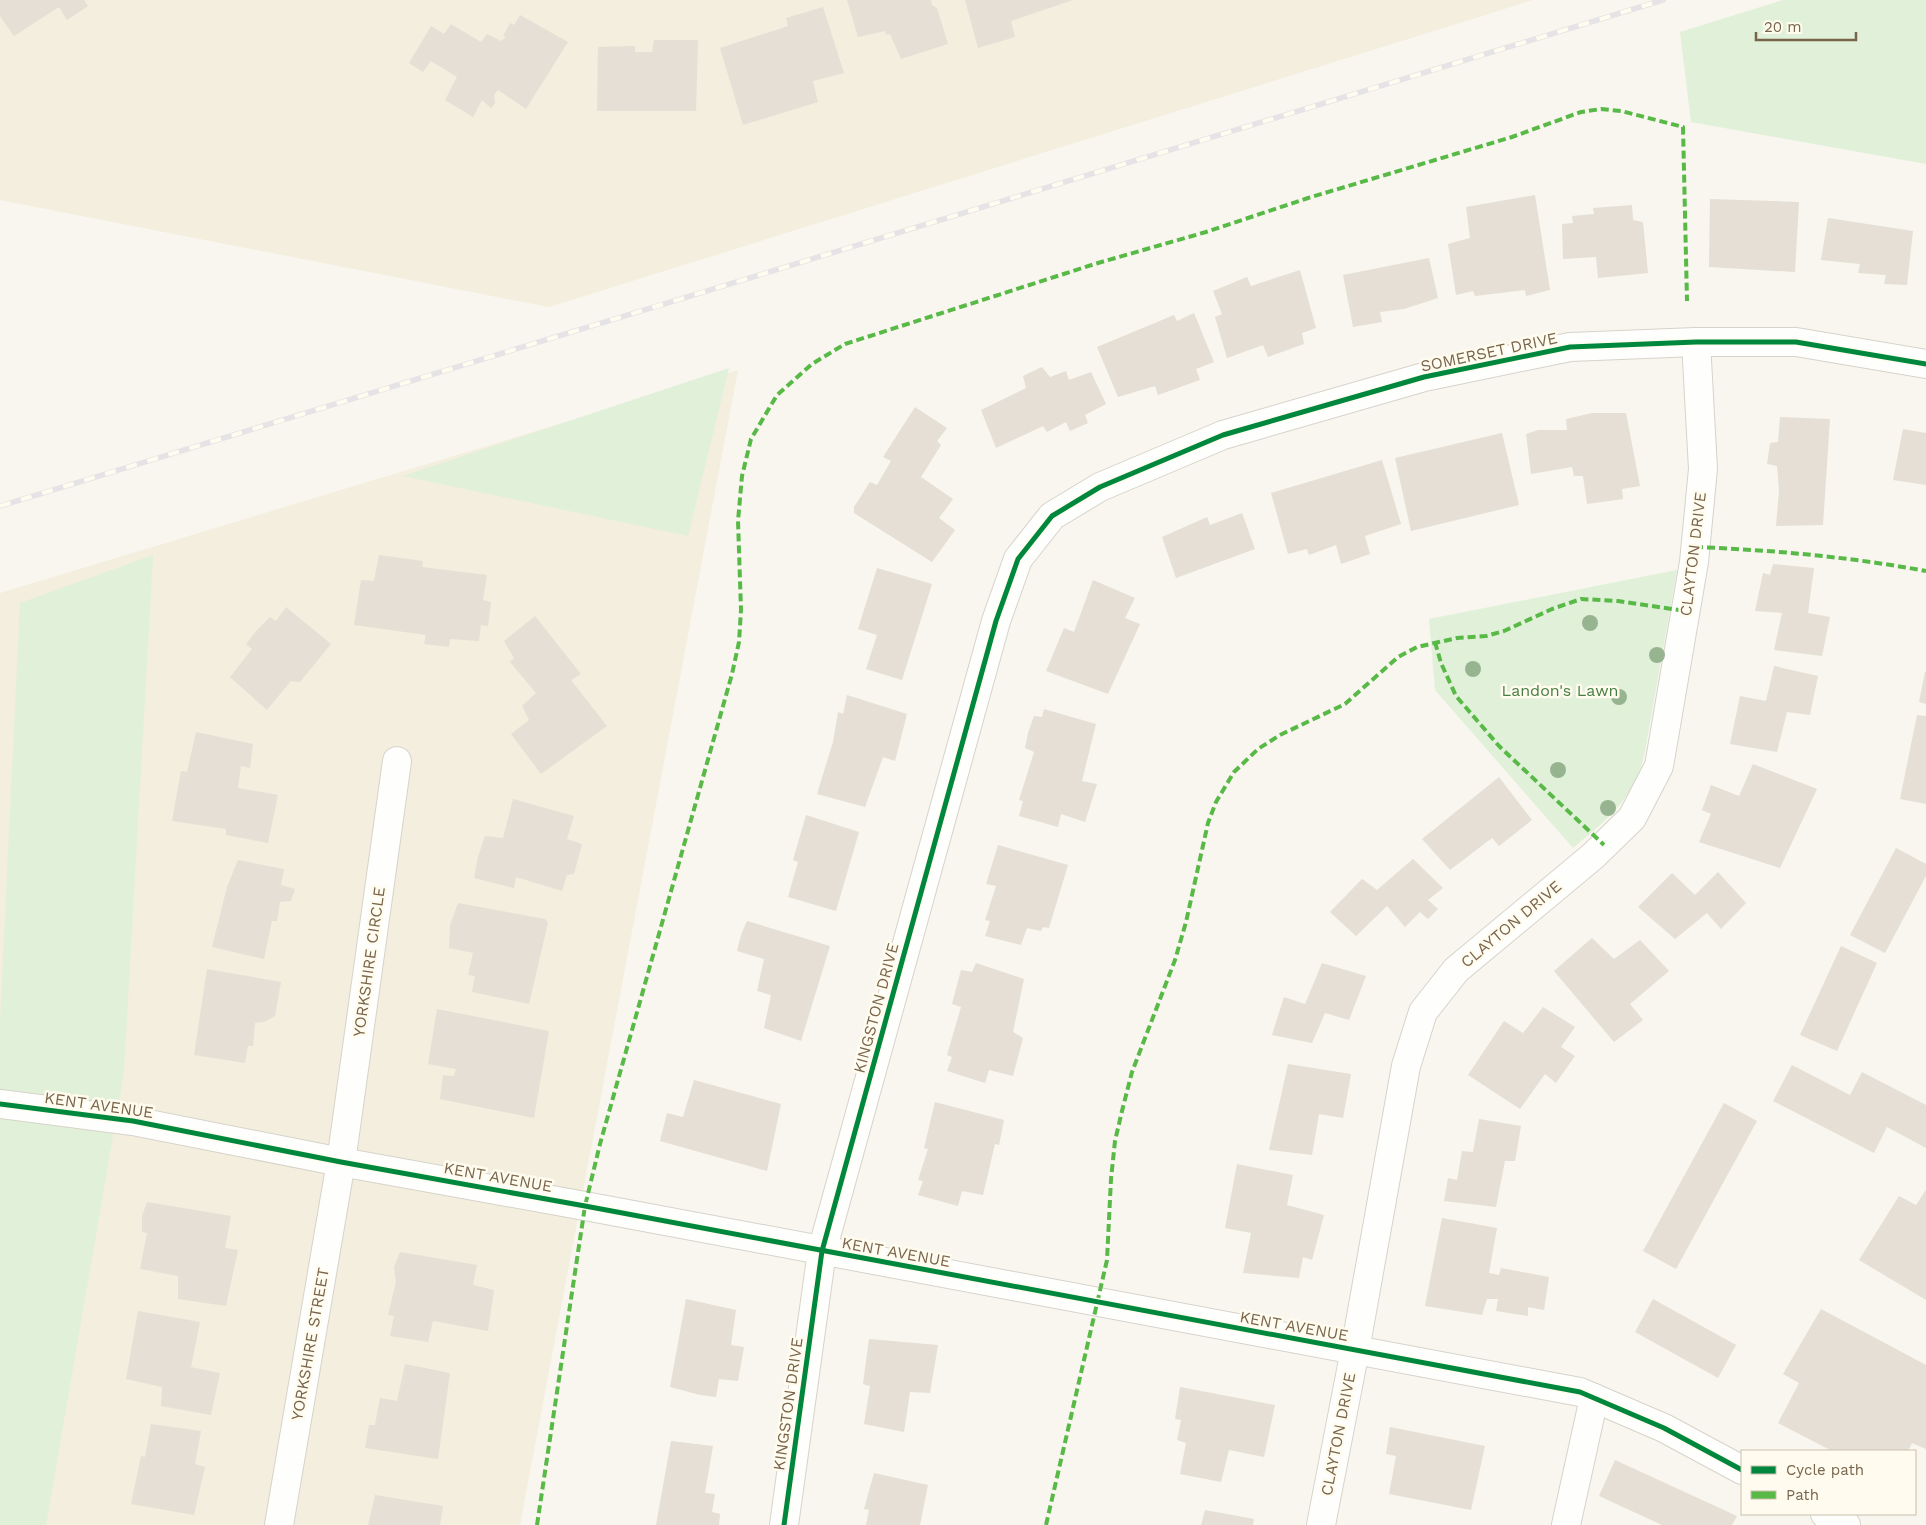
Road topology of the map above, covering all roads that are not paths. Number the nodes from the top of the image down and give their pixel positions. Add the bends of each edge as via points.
1 (1696, 342) junction
2 (1926, 364) edge
3 (1052, 516) joint
4 (397, 761) dead end
5 (0, 1104) edge
6 (341, 1162) junction
7 (822, 1252) junction
8 (1355, 1350) junction
9 (1594, 1398) junction
10 (1741, 1469) edge
11 (1827, 1515) edge
12 (279, 1525) edge
13 (784, 1525) edge
14 (1321, 1525) edge
15 (1566, 1525) edge
16 (1846, 1525) edge

1 - 2 street, SOMERSET DRIVE via 1796,342
1 - 3 street, SOMERSET DRIVE via 1570,348 1424,377 1223,435 1100,486
1 - 8 street, CLAYTON DRIVE via 1703,469 1694,562 1660,766 1632,818 1593,856 1456,970 1423,1012 1406,1066
3 - 7 street, KINGSTON DRIVE via 1018,559 996,620
4 - 6 street, YORKSHIRE CIRCLE
5 - 6 street, KENT AVENUE via 132,1121
6 - 7 street, KENT AVENUE
6 - 12 street, YORKSHIRE STREET
7 - 8 street, KENT AVENUE
7 - 13 street, KINGSTON DRIVE
8 - 9 street, KENT AVENUE via 1580,1392
8 - 14 street, CLAYTON DRIVE
9 - 10 street, KENT AVENUE via 1664,1428
9 - 15 street
11 - 16 street

